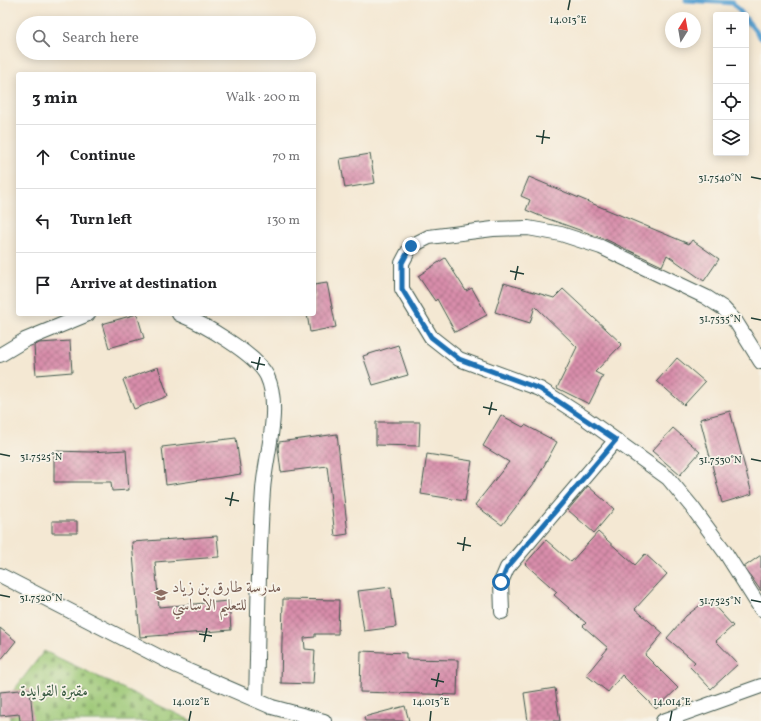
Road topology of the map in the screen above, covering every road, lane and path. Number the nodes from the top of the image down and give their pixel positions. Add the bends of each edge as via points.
1 (83, 316) edge
2 (184, 316) edge
3 (0, 355) edge
4 (761, 362) edge
5 (616, 440) junction
6 (0, 575) edge
7 (761, 609) edge
8 (502, 612) dead end
9 (761, 686) edge
10 (256, 700) junction
11 (324, 721) edge
12 (663, 721) edge

1 - 3 street via 24,340
2 - 10 street via 251,357 267,376 273,400 263,490
4 - 5 street via 736,322 717,304 601,248 561,234 528,228 493,229 429,237 411,246 402,263 402,289 431,337 459,359 540,389
5 - 7 street via 668,478 725,552
5 - 8 street via 507,568 501,582
6 - 10 street via 177,666
9 - 12 street
10 - 11 street

